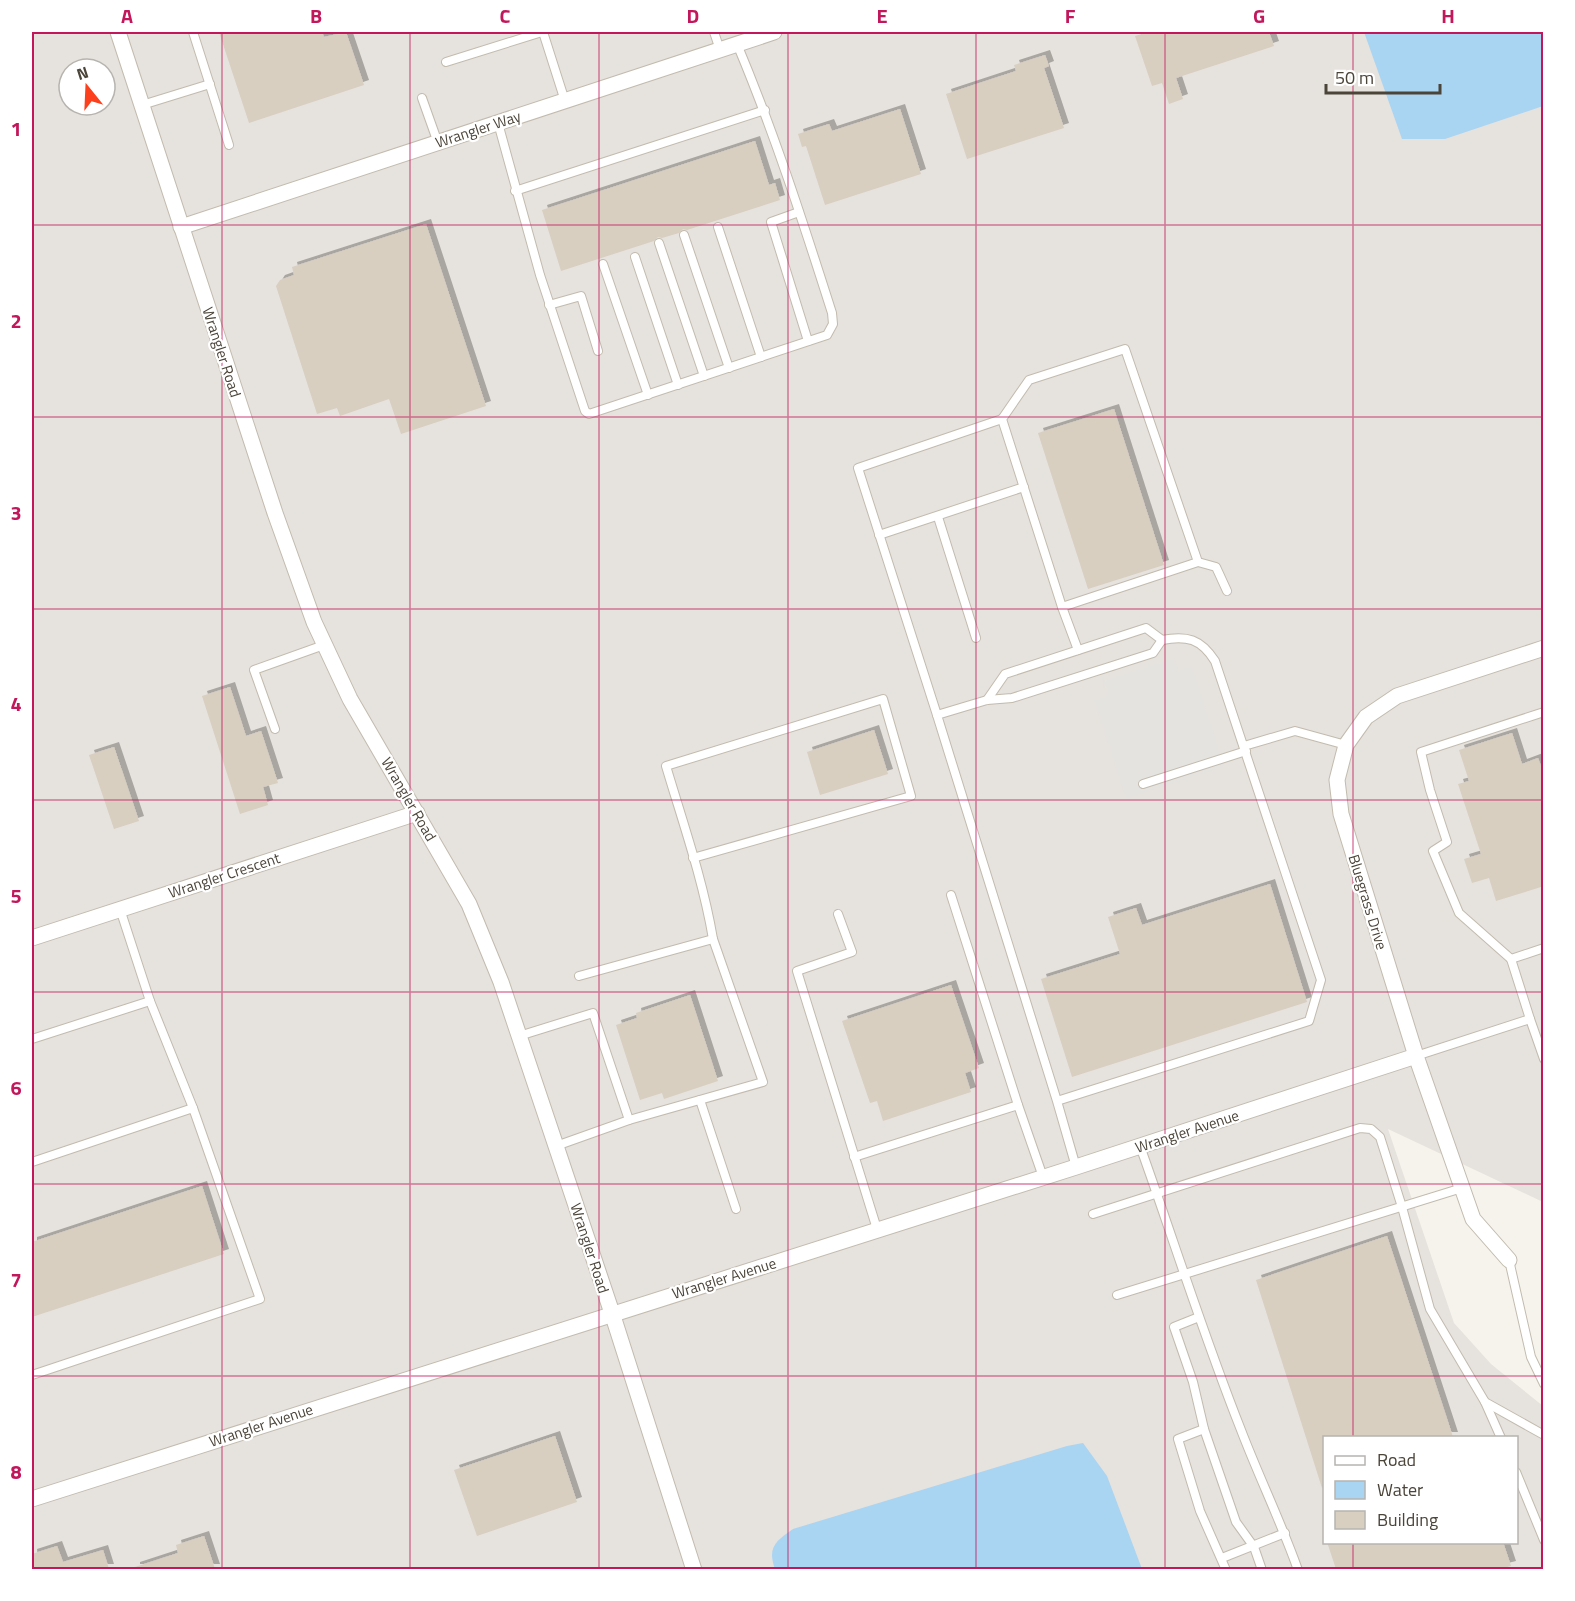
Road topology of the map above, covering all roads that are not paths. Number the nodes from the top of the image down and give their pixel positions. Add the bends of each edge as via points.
1 (118, 32) edge
2 (193, 32) edge
3 (543, 32) edge
4 (714, 32) edge
5 (774, 32) edge
6 (738, 44) junction
7 (720, 50) junction
8 (446, 62) dead end
9 (210, 84) junction
10 (422, 98) dead end
11 (566, 100) junction
12 (142, 105) junction
13 (765, 110) junction
14 (498, 123) junction
15 (438, 143) junction
16 (229, 145) dead end
17 (515, 191) junction
18 (799, 212) junction
19 (181, 227) junction
20 (718, 227) dead end
21 (684, 235) dead end
22 (659, 243) dead end
23 (635, 257) dead end
24 (603, 264) dead end
25 (549, 305) junction
26 (808, 341) junction
27 (598, 351) dead end
28 (761, 357) junction
29 (729, 368) junction
30 (704, 376) junction
31 (678, 385) junction
32 (648, 395) junction
33 (1002, 419) junction
34 (1024, 487) junction
35 (938, 517) junction
36 (879, 535) junction
37 (1198, 562) junction
38 (1227, 591) dead end
39 (1062, 607) junction
40 (976, 638) dead end
41 (1162, 640) junction
42 (324, 645) junction
43 (1078, 650) junction
44 (1543, 651) edge
45 (987, 700) junction
46 (1544, 712) edge
47 (937, 715) junction
48 (275, 729) dead end
49 (1347, 745) junction
50 (1245, 748) junction
51 (1143, 784) dead end
52 (417, 813) junction
53 (693, 858) junction
54 (951, 895) dead end
55 (120, 909) junction
56 (838, 914) dead end
57 (32, 938) edge
58 (713, 939) junction
59 (1544, 948) edge
60 (1511, 959) junction
61 (579, 976) dead end
62 (150, 1001) junction
63 (1530, 1019) junction
64 (519, 1036) junction
65 (32, 1039) edge
66 (1416, 1056) junction
67 (1544, 1059) edge
68 (700, 1100) junction
69 (1057, 1101) junction
70 (1018, 1105) junction
71 (193, 1108) junction
72 (629, 1120) junction
73 (556, 1146) junction
74 (1140, 1146) junction
75 (854, 1157) junction
76 (32, 1162) edge
77 (1076, 1167) junction
78 (1043, 1177) junction
79 (1462, 1188) junction
80 (1157, 1193) junction
81 (1402, 1207) junction
82 (736, 1209) dead end
83 (1093, 1214) dead end
84 (877, 1229) junction
85 (1509, 1260) joint
86 (1184, 1275) junction
87 (1117, 1295) dead end
88 (612, 1313) junction
89 (1199, 1317) junction
90 (32, 1376) edge
91 (1544, 1384) edge
92 (1485, 1402) junction
93 (1204, 1430) junction
94 (1544, 1435) edge
95 (1501, 1436) edge
96 (1518, 1477) edge
97 (32, 1499) edge
98 (1285, 1533) junction
99 (1544, 1540) edge
100 (1254, 1547) junction
101 (1222, 1558) junction
102 (693, 1569) edge
103 (1226, 1569) edge
104 (1262, 1569) edge
105 (1298, 1569) edge

1 - 12 street, Wrangler Road
2 - 9 lane
3 - 8 lane
3 - 11 lane
4 - 7 lane
5 - 6 street, Wrangler Way
6 - 7 street, Wrangler Way
6 - 13 lane
7 - 11 street, Wrangler Way
9 - 12 lane
9 - 16 lane
10 - 15 lane
11 - 14 street, Wrangler Way
12 - 19 street, Wrangler Road
13 - 17 lane
13 - 18 lane
14 - 15 street, Wrangler Way
14 - 17 lane
15 - 19 street, Wrangler Way
17 - 25 lane
18 - 26 lane via 833,324 827,335
18 - 26 lane via 771,222
19 - 42 street, Wrangler Road via 275,513
20 - 28 lane
21 - 29 lane
22 - 30 lane
23 - 31 lane
24 - 32 lane
25 - 27 lane via 580,296
25 - 32 lane via 585,411 589,414
26 - 28 lane
28 - 29 lane
29 - 30 lane
30 - 31 lane
31 - 32 lane
33 - 34 lane
33 - 36 lane via 858,468
33 - 37 lane via 1029,380 1125,349
34 - 35 lane
34 - 39 lane
35 - 36 lane
35 - 40 lane
36 - 47 lane
37 - 38 lane via 1216,567
37 - 39 lane
39 - 43 lane
41 - 43 lane via 1146,628
41 - 45 lane via 1153,653 1012,698
41 - 50 lane via 1186,638 1201,644 1211,655
42 - 48 lane via 254,670
42 - 52 street, Wrangler Road via 350,699
43 - 45 lane via 1005,674
44 - 49 street, Bluegrass Drive via 1397,696 1366,717
45 - 47 lane
46 - 60 lane via 1421,752 1447,842 1433,851 1459,913
47 - 69 lane
49 - 50 lane via 1295,731
49 - 66 street, Bluegrass Drive via 1337,780 1341,814
50 - 51 lane
50 - 69 lane via 1322,980 1309,1021
52 - 55 street, Wrangler Crescent
52 - 64 street, Wrangler Road via 469,904
53 - 53 lane via 910,796 883,699 666,766
53 - 58 lane
54 - 70 lane
55 - 57 street, Wrangler Crescent
55 - 62 lane
56 - 75 lane via 852,952 797,971
58 - 61 lane
58 - 68 lane via 763,1082
59 - 60 lane
60 - 63 lane
62 - 65 lane
62 - 71 lane
63 - 66 lane
63 - 67 lane
64 - 72 lane via 593,1013
64 - 73 street, Wrangler Road
66 - 74 street, Wrangler Avenue
66 - 79 street, Bluegrass Drive
68 - 72 lane
68 - 82 lane
69 - 77 lane
70 - 75 lane
70 - 78 lane
71 - 76 lane
71 - 90 lane via 260,1299
72 - 73 lane
73 - 88 street, Wrangler Road
74 - 77 street, Wrangler Avenue
74 - 80 lane
75 - 84 lane
77 - 78 street, Wrangler Avenue
78 - 84 street, Wrangler Avenue
79 - 81 lane
79 - 85 street, Bluegrass Drive via 1473,1219
80 - 81 lane via 1360,1128 1371,1129 1380,1137
80 - 83 lane
80 - 86 lane
81 - 86 lane
81 - 92 lane via 1430,1308
84 - 88 street, Wrangler Avenue
85 - 91 lane via 1531,1357
86 - 87 lane
86 - 89 lane
88 - 97 street, Wrangler Avenue
88 - 102 street, Wrangler Road
89 - 93 lane via 1174,1327
89 - 98 lane via 1241,1431
92 - 94 lane
92 - 95 lane
93 - 100 lane via 1236,1522
93 - 101 lane via 1178,1439 1200,1511
96 - 99 lane
98 - 100 lane
98 - 105 lane
100 - 101 lane
100 - 104 lane
101 - 103 lane

